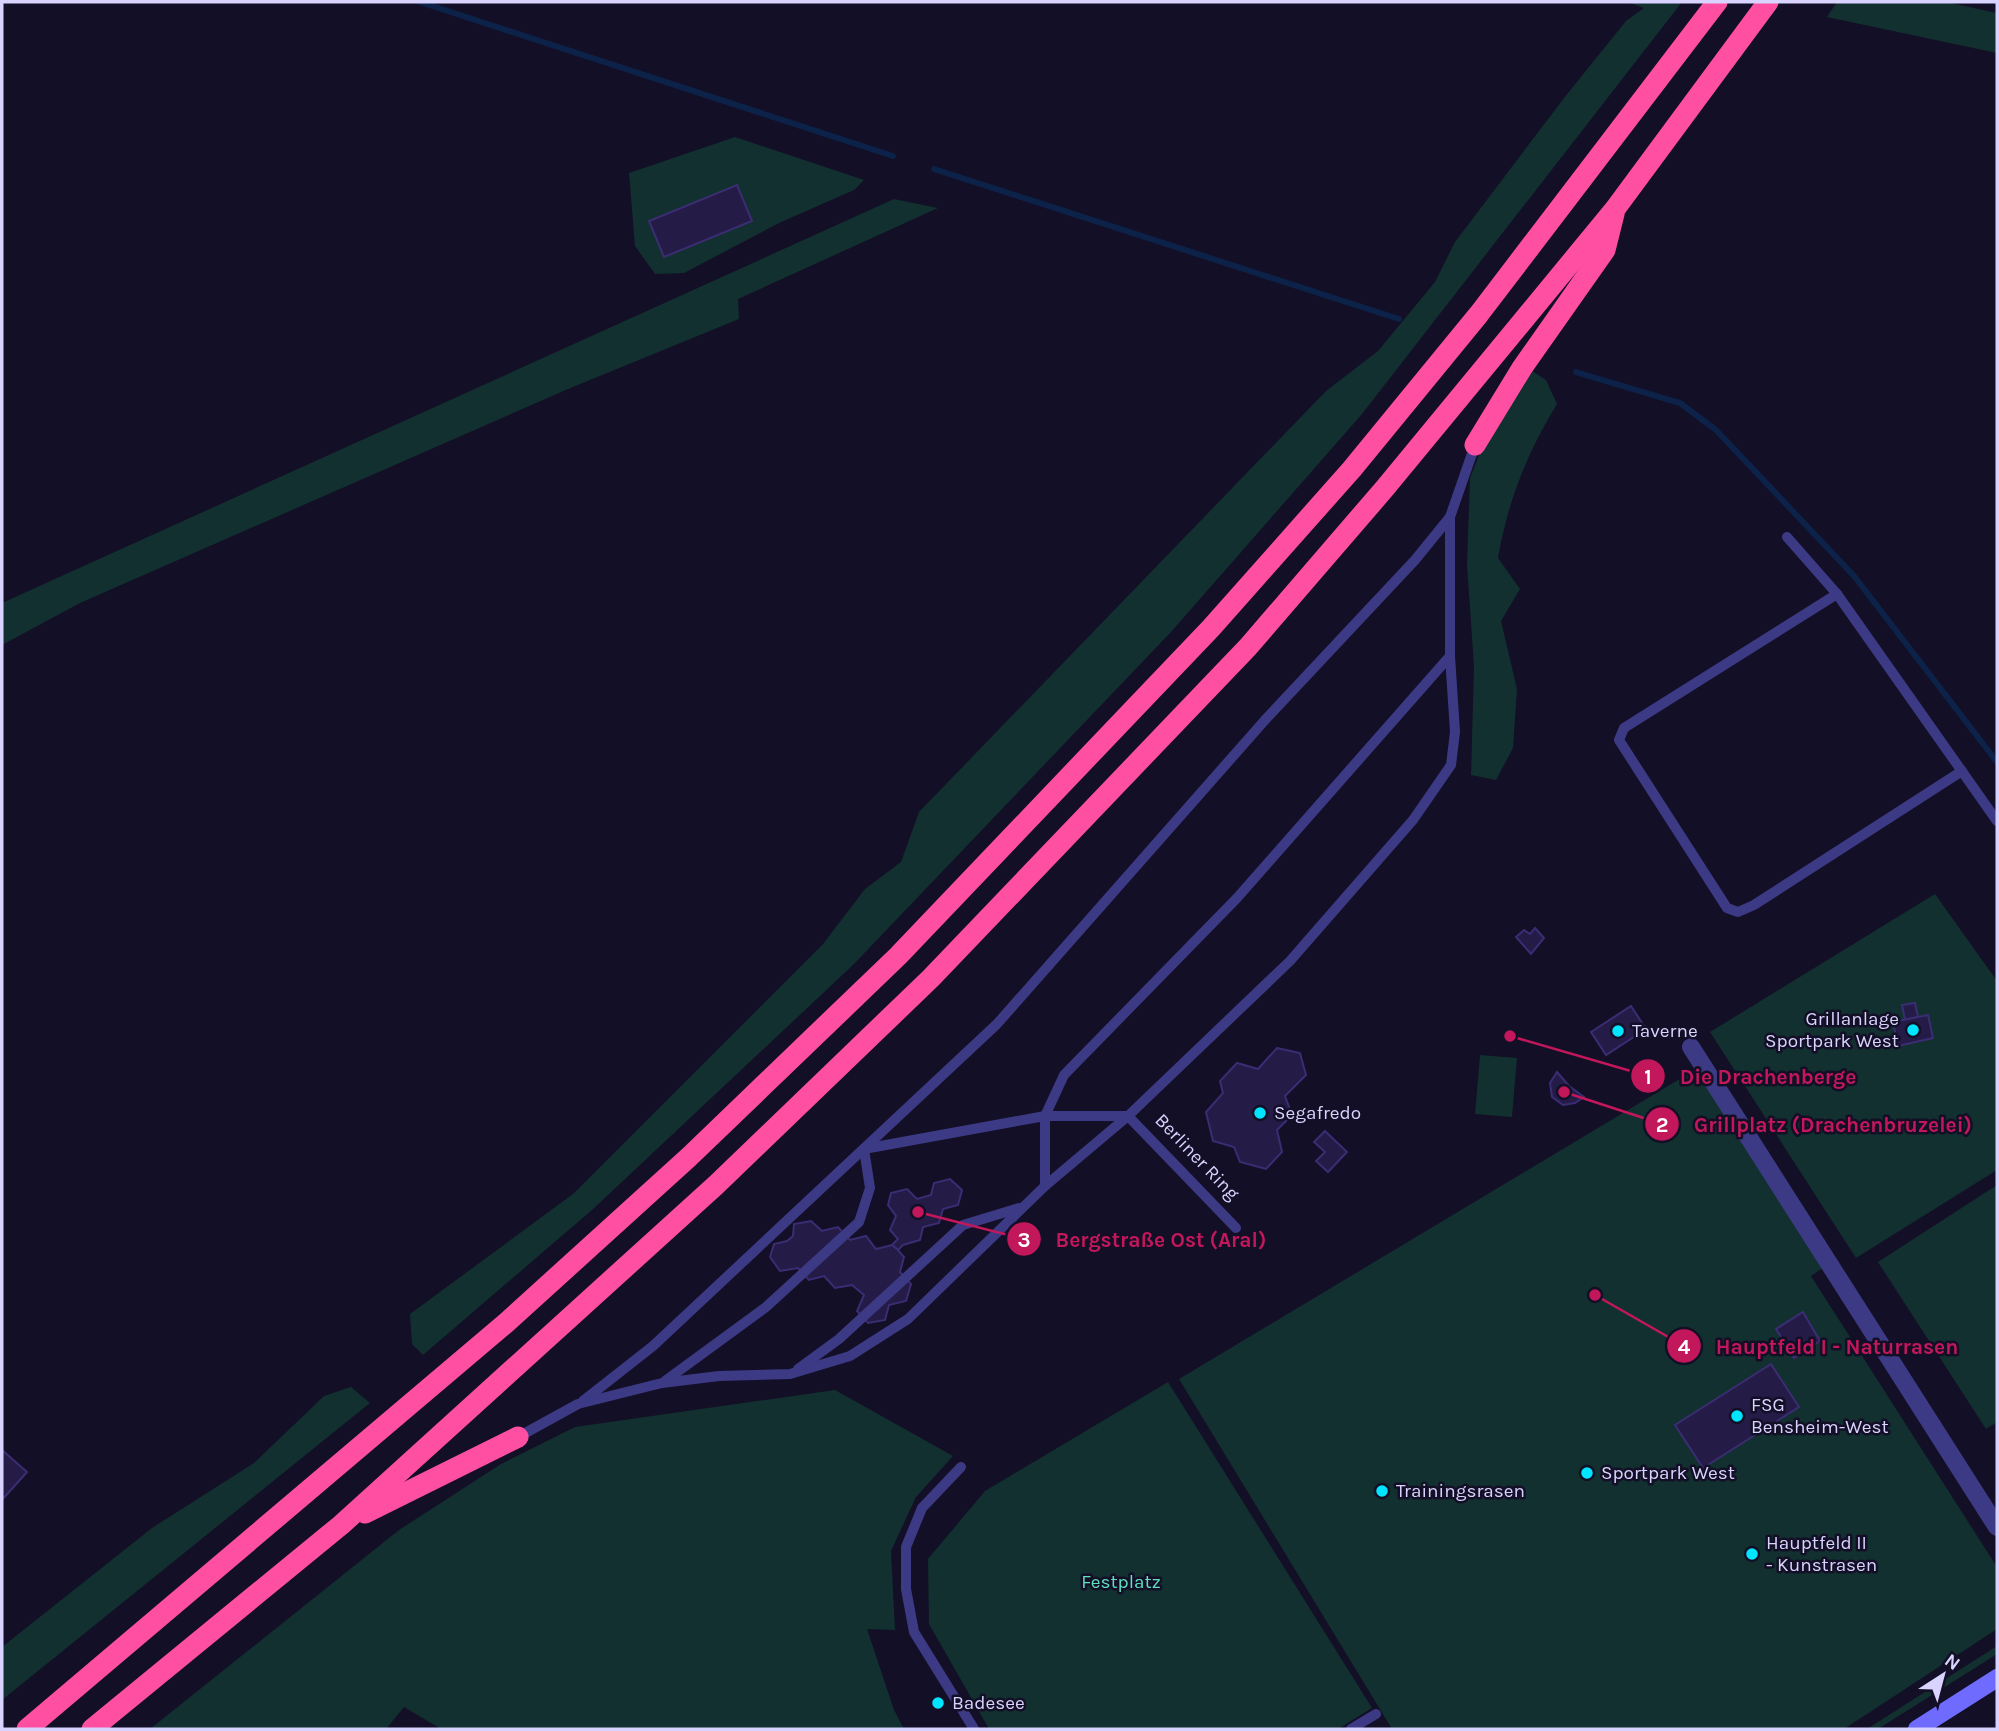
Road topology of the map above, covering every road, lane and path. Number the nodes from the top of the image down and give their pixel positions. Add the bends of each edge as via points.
1 (1717, 2) edge
2 (1768, 2) edge
3 (1615, 209) junction
4 (1475, 445) joint
5 (1450, 517) junction
6 (1787, 537) dead end
7 (1837, 594) junction
8 (1450, 656) junction
9 (1962, 771) junction
10 (1997, 821) edge
11 (1691, 1047) dead end
12 (1045, 1116) junction
13 (1128, 1116) junction
14 (864, 1149) junction
15 (1045, 1186) junction
16 (1023, 1207) junction
17 (1236, 1228) dead end
18 (790, 1374) junction
19 (662, 1382) junction
20 (578, 1404) junction
21 (518, 1437) joint
22 (961, 1467) dead end
23 (341, 1525) junction
24 (1997, 1527) edge
25 (1997, 1678) edge
26 (1376, 1714) dead end
27 (27, 1729) edge
28 (92, 1729) edge
29 (974, 1729) edge
30 (1351, 1729) edge
31 (1917, 1729) edge

1 - 27 highway via 1479,314 1352,468 1211,628 898,956 506,1323
2 - 3 highway
3 - 4 highway via 1605,250 1522,368
3 - 23 highway via 1248,647 1016,891 716,1185
4 - 5 lane
5 - 8 lane
5 - 14 lane via 997,1024
6 - 7 lane
7 - 9 lane
7 - 9 lane via 1624,728 1619,740 1727,908 1738,912 1754,905
8 - 12 lane via 1237,898 1064,1075
8 - 13 lane via 1455,732 1451,765 1413,820 1290,961
9 - 10 lane
11 - 24 street
12 - 13 lane
12 - 14 lane
12 - 15 lane
13 - 15 lane
13 - 17 lane, Berliner Ring
14 - 19 lane via 870,1188 859,1222 766,1307
14 - 20 lane via 653,1346
15 - 16 lane
16 - 18 lane via 963,1225 839,1339
16 - 18 lane via 908,1320 850,1356
18 - 19 lane
19 - 20 lane
20 - 21 lane
21 - 23 highway
22 - 29 lane via 922,1508 906,1547 906,1589 914,1632
23 - 28 highway
25 - 31 street
26 - 30 lane

